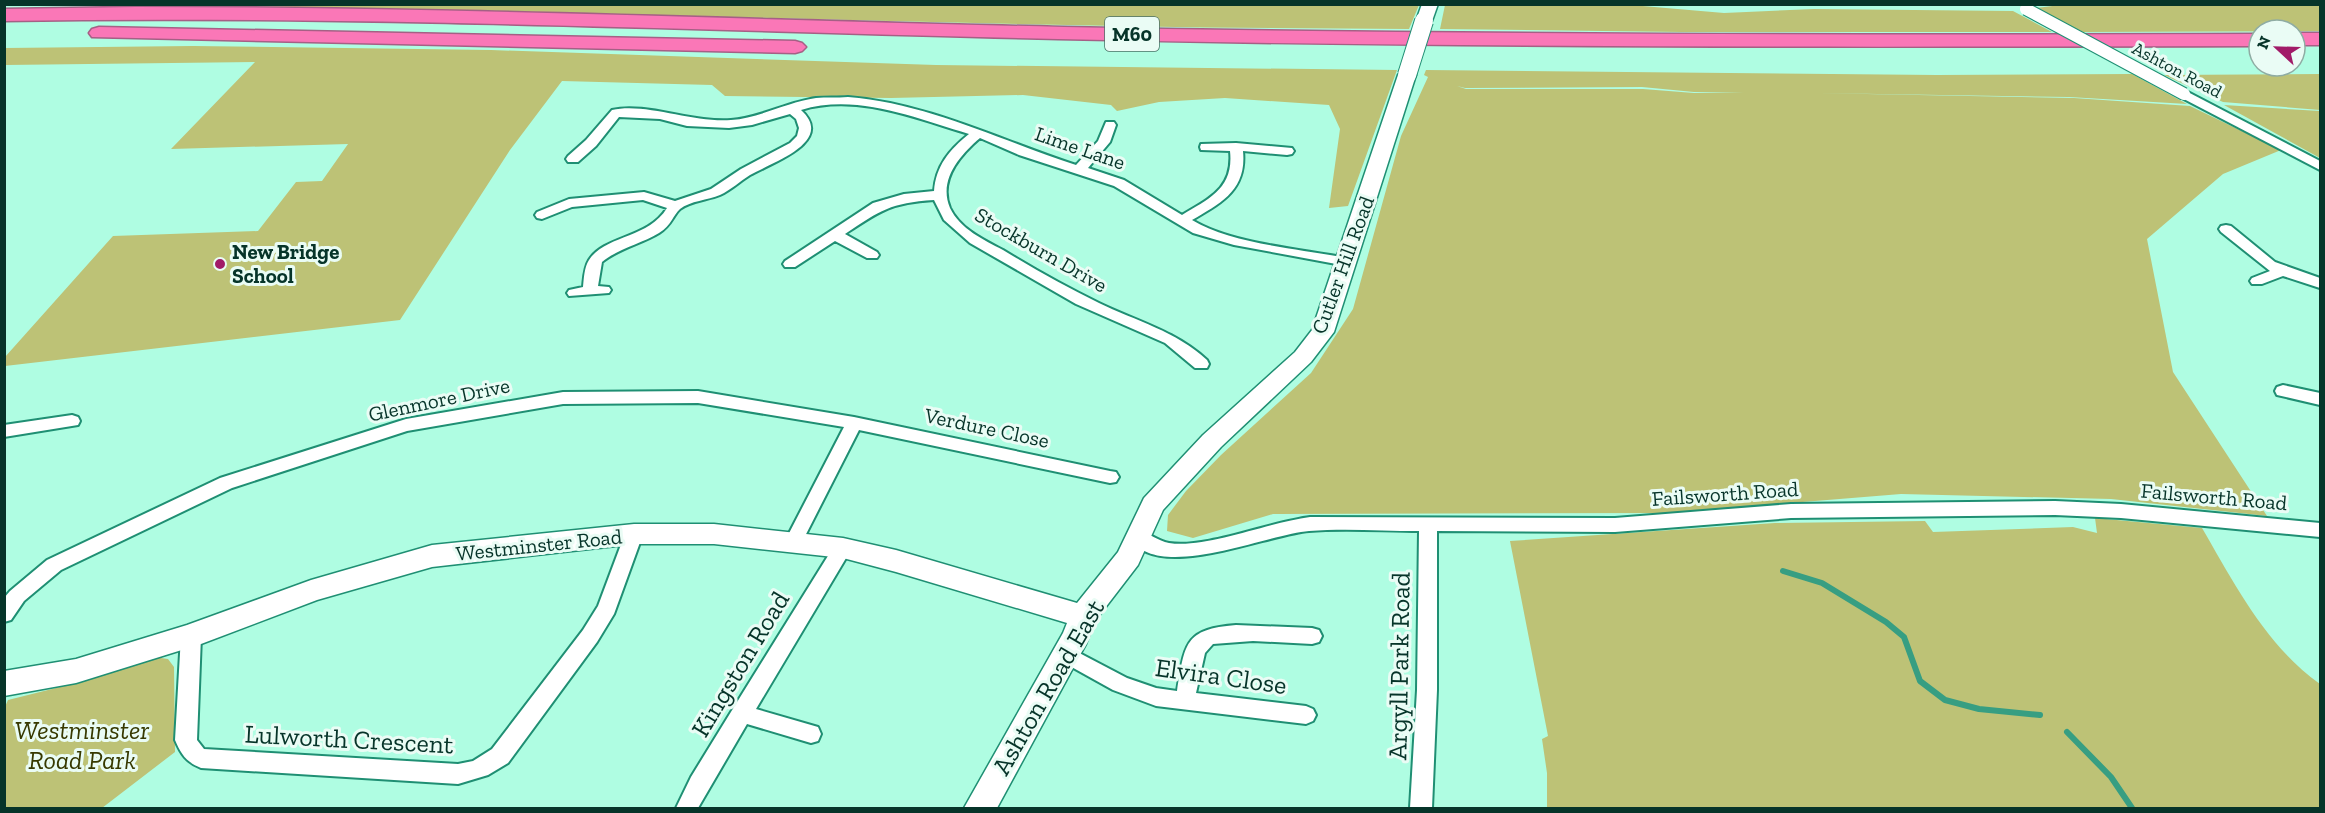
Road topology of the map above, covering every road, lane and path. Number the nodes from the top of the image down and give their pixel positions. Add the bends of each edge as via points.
1 (1430, 4) edge
2 (2022, 7) edge
3 (4, 15) edge
4 (4, 35) edge
5 (2247, 40) edge
6 (819, 48) dead end
7 (948, 50) dead end
8 (2247, 59) edge
9 (1749, 61) dead end
10 (1844, 61) dead end
11 (792, 109) junction
12 (601, 112) dead end
13 (616, 113) junction
14 (1090, 132) dead end
15 (978, 133) junction
16 (1206, 147) dead end
17 (1236, 147) junction
18 (561, 149) dead end
19 (1287, 151) dead end
20 (2320, 166) edge
21 (1079, 170) junction
22 (940, 195) junction
23 (675, 206) junction
24 (542, 215) dead end
25 (1181, 221) junction
26 (2226, 229) dead end
27 (835, 235) junction
28 (872, 255) dead end
29 (1347, 262) junction
30 (790, 264) dead end
31 (2282, 271) junction
32 (2257, 281) dead end
33 (2320, 283) edge
34 (574, 293) dead end
35 (1202, 364) dead end
36 (2283, 391) dead end
37 (2320, 399) edge
38 (72, 421) dead end
39 (854, 423) junction
40 (4, 431) edge
41 (1110, 477) dead end
42 (1428, 524) junction
43 (2320, 530) edge
44 (634, 534) junction
45 (1139, 537) junction
46 (794, 541) junction
47 (843, 548) junction
48 (4, 614) edge
49 (1083, 616) junction
50 (191, 636) junction
51 (1312, 636) dead end
52 (1066, 654) junction
53 (4, 684) edge
54 (1185, 700) junction
55 (741, 713) junction
56 (1306, 715) dead end
57 (811, 735) dead end
58 (687, 808) edge
59 (980, 808) edge
60 (1421, 808) edge

1 - 29 street, Cutler Hill Road, bridge
2 - 20 street, Ashton Road, bridge
3 - 5 highway, M60 via 141,12 498,17 1391,39
4 - 6 highway via 143,33
7 - 9 highway, M60
8 - 10 highway
11 - 13 street, Lime Lane via 752,122 729,124
11 - 15 street, Lime Lane via 823,101 869,102
11 - 23 street via 802,118 805,128 795,146 716,192
12 - 13 street, Lime Lane
13 - 18 street via 576,156
14 - 21 street via 1109,129 1104,142
15 - 21 street, Lime Lane
15 - 22 street via 952,155
16 - 17 street
17 - 19 street
17 - 25 street via 1237,173 1232,183
21 - 25 street, Lime Lane via 1133,190
22 - 27 street via 904,198 878,206
22 - 35 street, Stockburn Drive via 949,217 973,239 1111,314 1170,338
23 - 24 street via 644,196 566,198
23 - 34 street via 666,221 654,230 601,256 593,267 597,291
25 - 29 street, Lime Lane via 1234,241
26 - 31 street
27 - 28 street
27 - 30 street
29 - 45 street, Cutler Hill Road via 1328,320 1315,344 1171,484 1153,505
31 - 32 street
31 - 33 street
36 - 37 street
38 - 40 street
39 - 41 street, Verdure Close
39 - 46 street
39 - 48 street, Glenmore Drive via 698,398 563,398 406,425 226,483 54,565 16,596
42 - 43 street, Failsworth Road via 1615,525 1791,511 2055,508
42 - 45 street, Failsworth Road via 1310,524 1185,551 1158,549
42 - 60 street, Argyll Park Road via 1427,690
44 - 46 street, Westminster Road via 714,534
44 - 50 street, Westminster Road via 432,556 311,591
44 - 50 street, Lulworth Crescent via 607,608 590,636 500,756 473,772 201,758 193,754 186,740
45 - 49 street, Ashton Road East via 1128,558
46 - 47 street, Westminster Road
47 - 49 street, Westminster Road
47 - 55 street, Kingston Road
49 - 52 street, Ashton Road East
50 - 53 street, Westminster Road via 76,671
51 - 54 street via 1215,633 1197,648
52 - 54 street, Elvira Close via 1139,693
52 - 59 street, Ashton Road East
54 - 56 street, Elvira Close
55 - 57 street
55 - 58 street, Kingston Road

